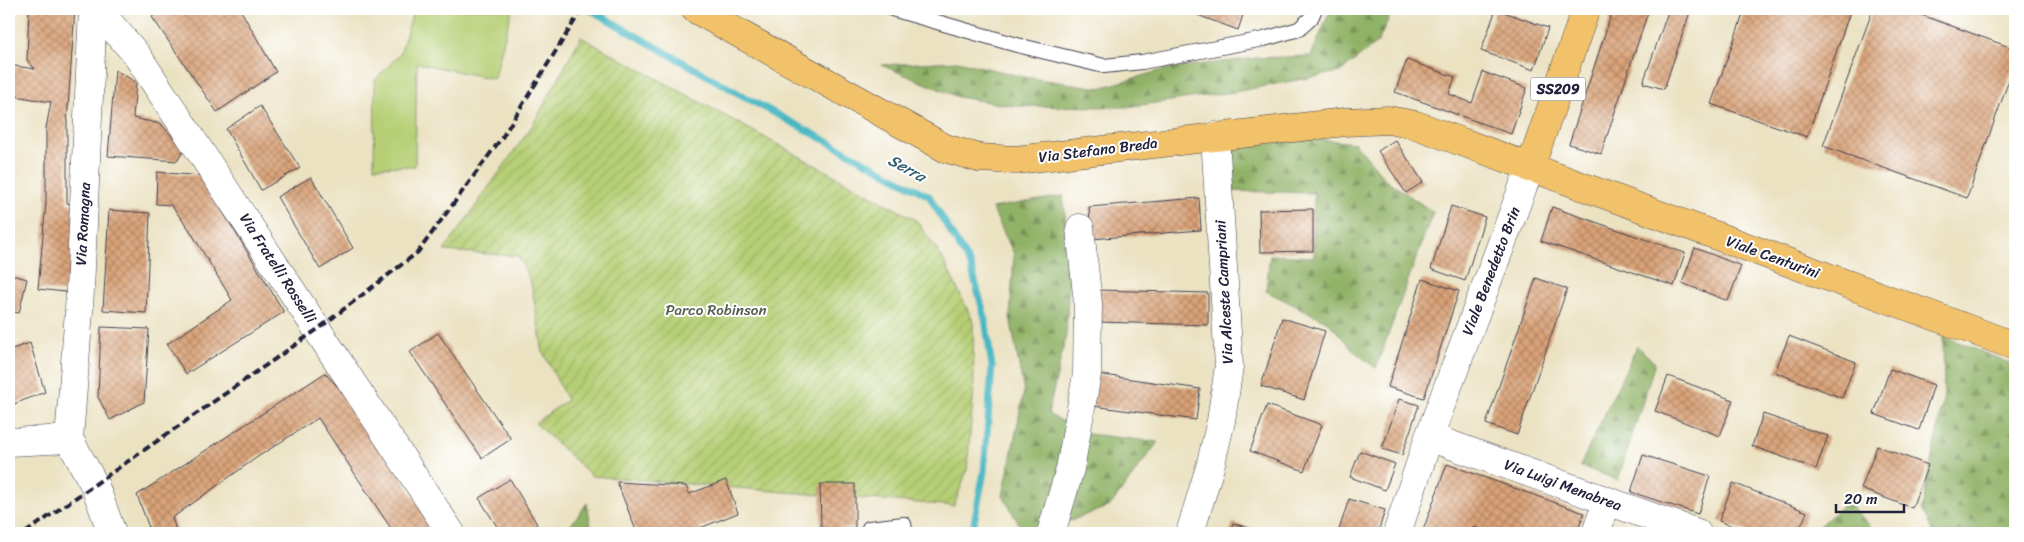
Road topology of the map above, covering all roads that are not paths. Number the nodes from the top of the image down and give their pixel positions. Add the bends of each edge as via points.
1 (93, 9) edge
2 (97, 9) edge
3 (695, 9) edge
4 (892, 9) edge
5 (1315, 9) edge
6 (1586, 9) edge
7 (1215, 136) junction
8 (1530, 168) junction
9 (1080, 228) dead end
10 (2015, 346) edge
11 (1429, 437) junction
12 (69, 439) junction
13 (9, 442) edge
14 (1607, 501) junction
15 (110, 532) edge
16 (451, 533) edge
17 (867, 533) edge
18 (906, 533) edge
19 (1051, 533) edge
20 (1190, 533) edge
21 (1397, 533) edge
22 (1596, 533) edge
23 (1697, 533) edge

1 - 12 street, Via Romagna via 79,311
2 - 16 street, Via Fratelli Rosselli via 136,54
3 - 7 main road, Via Stefano Breda via 945,148 979,158 1016,160
4 - 5 lane via 1104,66 1264,39 1298,29 1311,18
6 - 8 main road, Viale Benedetto Brin / SS209
7 - 8 main road, Via Stefano Breda via 1388,120 1416,125
7 - 20 street, Via Alceste Campriani via 1228,366 1221,421
8 - 10 main road, Viale Centurini
8 - 11 street, Viale Benedetto Brin
9 - 19 street via 1088,304 1087,374 1070,469
11 - 14 street, Via Luigi Menabrea
11 - 21 street, Viale Benedetto Brin
12 - 13 street
12 - 15 street via 95,486
14 - 22 street
14 - 23 street, Via Luigi Menabrea
17 - 18 lane via 869,528 904,524

